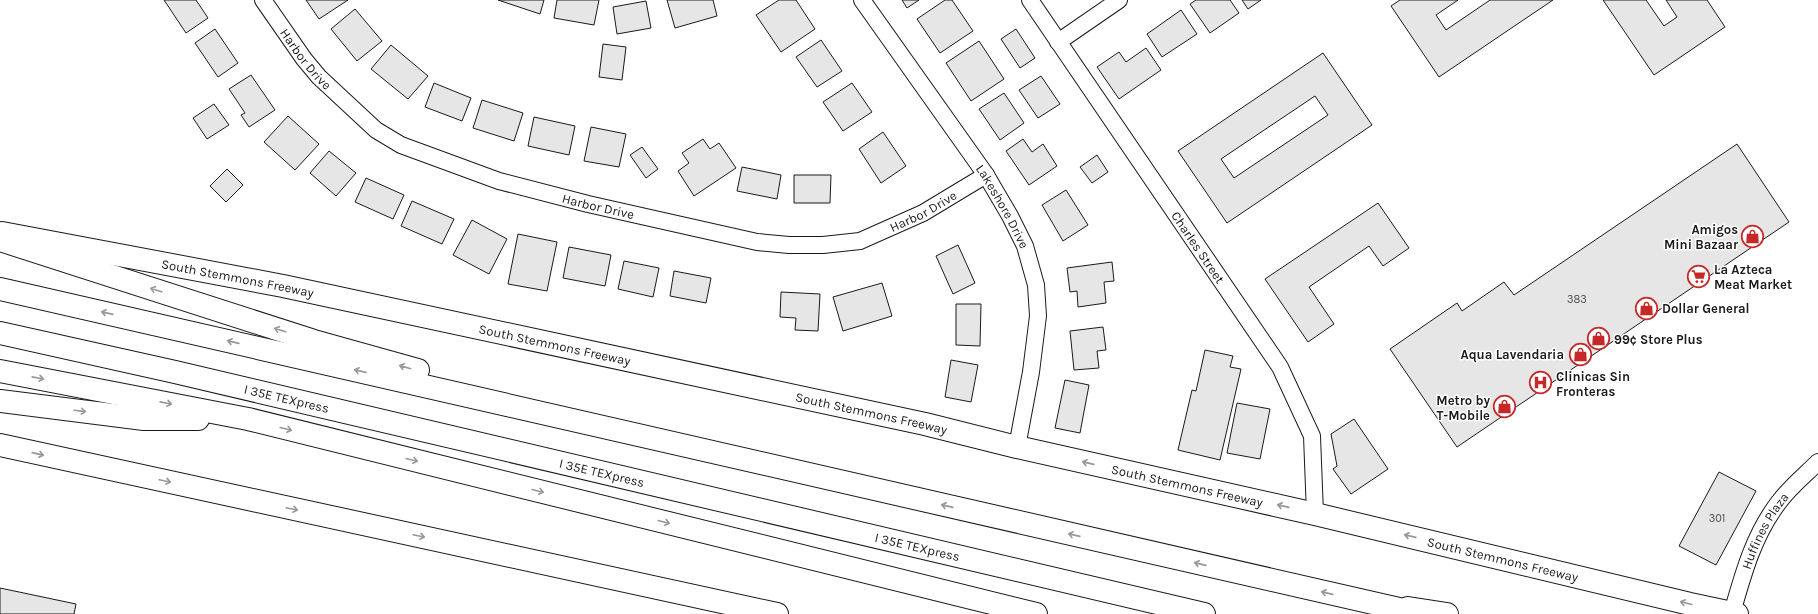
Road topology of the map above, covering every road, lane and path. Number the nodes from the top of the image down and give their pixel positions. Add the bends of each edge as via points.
1 (263, 0) edge
2 (862, 0) edge
3 (1030, 0) edge
4 (1119, 0) edge
5 (1058, 42) junction
6 (986, 175) junction
7 (0, 233) edge
8 (0, 240) edge
9 (0, 289) edge
10 (0, 333) edge
11 (0, 371) edge
12 (0, 401) edge
13 (248, 419) junction
14 (0, 445) edge
15 (1017, 447) junction
16 (698, 449) junction
17 (1818, 462) edge
18 (1315, 514) junction
19 (1365, 601) junction
20 (747, 610) edge
21 (1032, 613) edge
22 (1735, 613) edge
23 (777, 614) edge
24 (1204, 614) edge
25 (1421, 614) edge
26 (1447, 614) edge

1 - 6 street, Harbor Drive via 319,77 376,130 401,145 499,181 588,204 757,242 823,245 860,241 923,213
2 - 6 street, Lakeshore Drive
3 - 5 street, Charles Street
4 - 5 street
5 - 18 street, Charles Street via 1280,367 1312,436
6 - 15 street, Lakeshore Drive via 1025,246 1036,285 1038,316
7 - 15 main road, South Stemmons Freeway via 283,286 925,424
16 -> 8 main road via 314,341
16 -> 9 main road
10 - 24 main road, I 35E TEXpress via 183,373
11 -> 13 main road
12 -> 13 main road via 144,419
13 -> 21 main road
14 -> 20 main road
18 -> 15 main road, South Stemmons Freeway
19 -> 16 main road
17 - 22 street, Huffines Plaza via 1779,501 1768,520 1748,558
22 -> 18 main road, South Stemmons Freeway
19 - 25 main road
19 - 26 main road
20 - 23 main road

